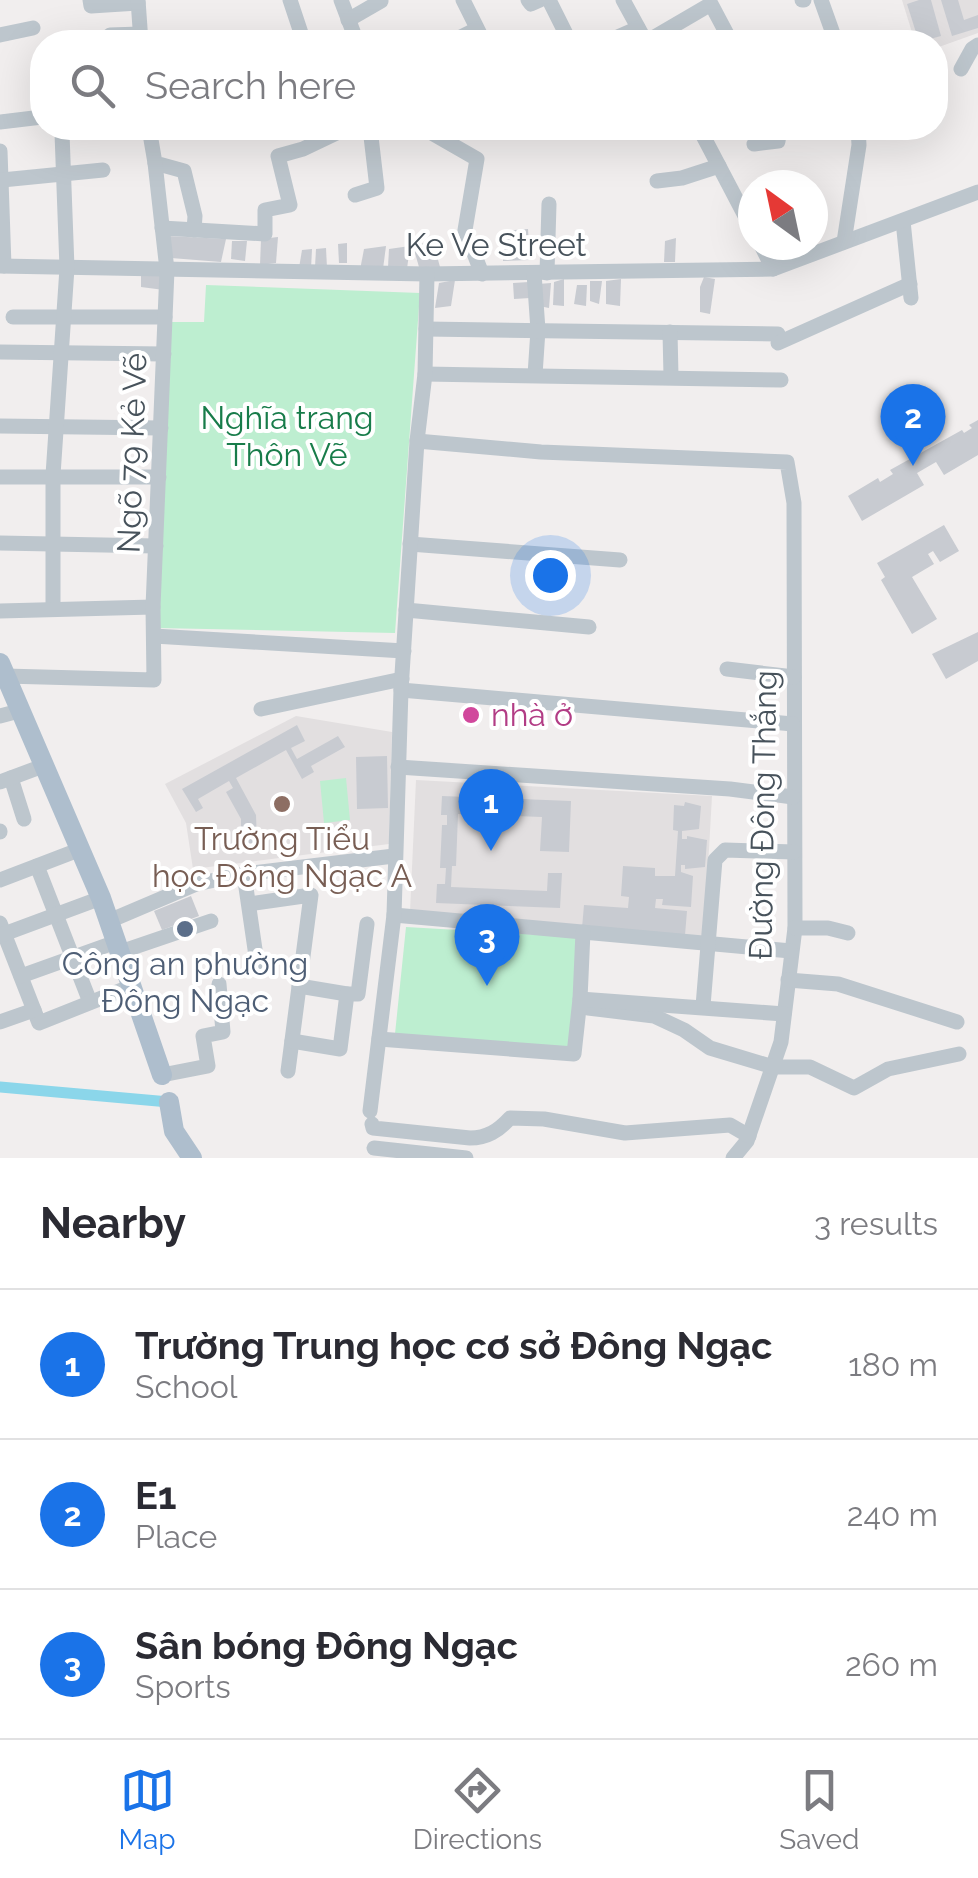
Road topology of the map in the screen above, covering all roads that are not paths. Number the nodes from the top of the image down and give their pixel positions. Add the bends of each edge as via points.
1 (90, 0) edge
2 (290, 0) edge
3 (342, 0) edge
4 (463, 0) edge
5 (528, 0) edge
6 (540, 0) edge
7 (549, 0) edge
8 (623, 0) edge
9 (821, 0) edge
10 (381, 1) edge
11 (138, 2) edge
12 (348, 20) junction
13 (33, 28) dead end
14 (140, 30) edge
15 (300, 30) edge
16 (352, 30) edge
17 (477, 30) edge
18 (564, 30) edge
19 (639, 30) edge
20 (659, 30) edge
21 (725, 30) edge
22 (832, 30) edge
23 (0, 34) edge
24 (978, 45) edge
25 (961, 69) dead end
26 (30, 118) edge
27 (0, 122) edge
28 (62, 140) edge
29 (152, 140) edge
30 (323, 140) edge
31 (371, 140) edge
32 (443, 140) edge
33 (705, 140) edge
34 (778, 140) edge
35 (858, 140) edge
36 (754, 144) dead end
37 (0, 151) edge
38 (155, 163) junction
39 (719, 166) junction
40 (103, 170) dead end
41 (61, 174) junction
42 (2, 180) edge
43 (657, 181) dead end
44 (978, 192) edge
45 (355, 195) dead end
46 (738, 202) edge
47 (549, 204) dead end
48 (903, 221) junction
49 (162, 228) junction
50 (194, 230) junction
51 (844, 242) junction
52 (768, 260) edge
53 (2, 266) edge
54 (67, 268) junction
55 (167, 270) junction
56 (773, 270) junction
57 (540, 273) junction
58 (427, 274) junction
59 (482, 274) junction
60 (13, 316) dead end
61 (64, 317) junction
62 (165, 317) junction
63 (426, 328) junction
64 (538, 330) junction
65 (670, 332) junction
66 (0, 352) edge
67 (61, 353) junction
68 (164, 354) junction
69 (425, 374) junction
70 (536, 375) junction
71 (671, 376) junction
72 (781, 380) dead end
73 (0, 426) edge
74 (56, 428) junction
75 (161, 428) junction
76 (417, 441) junction
77 (53, 475) junction
78 (0, 477) edge
79 (159, 477) junction
80 (0, 543) edge
81 (410, 544) junction
82 (53, 545) junction
83 (156, 546) junction
84 (620, 560) dead end
85 (153, 607) junction
86 (53, 610) junction
87 (406, 610) junction
88 (0, 611) edge
89 (589, 626) dead end
90 (154, 636) junction
91 (404, 651) junction
92 (2, 669) edge
93 (727, 669) dead end
94 (794, 677) junction
95 (401, 684) junction
96 (261, 709) dead end
97 (10, 714) edge
98 (794, 724) junction
99 (43, 766) junction
100 (398, 767) junction
101 (6, 780) edge
102 (793, 796) junction
103 (24, 819) dead end
104 (81, 849) junction
105 (794, 852) junction
106 (394, 856) junction
107 (38, 866) junction
108 (244, 874) junction
109 (0, 880) edge
110 (101, 898) junction
111 (248, 904) junction
112 (56, 915) junction
113 (394, 916) junction
114 (109, 921) junction
115 (210, 921) dead end
116 (368, 924) dead end
117 (2, 928) edge
118 (795, 928) junction
119 (583, 932) junction
120 (848, 933) dead end
121 (711, 944) junction
122 (118, 947) junction
123 (791, 951) junction
124 (73, 957) junction
125 (257, 963) dead end
126 (21, 976) junction
127 (788, 980) junction
128 (218, 984) dead end
129 (132, 986) junction
130 (299, 986) junction
131 (346, 994) junction
132 (580, 998) junction
133 (90, 1002) junction
134 (704, 1006) junction
135 (34, 1010) junction
136 (784, 1014) junction
137 (0, 1022) edge
138 (957, 1022) dead end
139 (379, 1038) junction
140 (292, 1041) junction
141 (959, 1054) dead end
142 (773, 1067) junction
143 (288, 1071) dead end
144 (162, 1075) joint
145 (169, 1102) dead end
146 (372, 1122) junction
147 (749, 1136) junction
148 (374, 1153) edge
149 (186, 1156) edge
150 (466, 1158) edge
151 (733, 1158) edge

1 - 11 street via 91,6
2 - 15 street
3 - 12 street
4 - 17 street
5 - 6 street
7 - 18 street
8 - 19 street
9 - 22 street
10 - 12 street
11 - 14 street
12 - 16 street
13 - 23 street
20 - 21 street via 711,4
24 - 25 street
26 - 27 street
28 - 41 street
29 - 38 street, Ngõ 79 Kẻ Vẽ
30 - 50 street via 278,156 290,205 266,210 265,234
31 - 45 street via 377,188
32 - 59 street via 477,159 464,230
33 - 39 street
34 - 36 street
35 - 51 street
37 - 42 street
38 - 49 street, Ngõ 79 Kẻ Vẽ
38 - 50 street via 184,171
39 - 43 street
39 - 46 street
40 - 41 street
41 - 42 street
41 - 54 street
42 - 53 street
44 - 48 street, Ke Ve Street
47 - 57 street
48 - 51 street, Ke Ve Street
48 - 65 street via 910,291 778,338
49 - 50 street
49 - 55 street, Ngõ 79 Kẻ Vẽ
51 - 56 street, Ke Ve Street
52 - 56 street
53 - 54 street, Ke Ve Street
54 - 55 street, Ke Ve Street
54 - 61 street
55 - 58 street, Ke Ve Street
55 - 62 street, Ngõ 79 Kẻ Vẽ
56 - 57 street, Ke Ve Street
57 - 59 street, Ke Ve Street
57 - 64 street
58 - 59 street, Ke Ve Street
58 - 63 street
60 - 61 street
61 - 62 street
61 - 67 street
62 - 68 street, Ngõ 79 Kẻ Vẽ
63 - 64 street
63 - 69 street
64 - 65 street
64 - 70 street
65 - 71 street
66 - 67 street
67 - 68 street
67 - 74 street
68 - 75 street, Ngõ 79 Kẻ Vẽ
69 - 70 street
69 - 76 street
70 - 71 street
71 - 72 street
73 - 74 street
74 - 75 street
74 - 77 street
75 - 79 street, Ngõ 79 Kẻ Vẽ
76 - 81 street
76 - 94 street, Đường Đông Thắng via 787,462 794,503
77 - 78 street
77 - 79 street
77 - 82 street
79 - 83 street, Ngõ 79 Kẻ Vẽ
80 - 82 street
81 - 84 street
81 - 87 street
82 - 83 street
82 - 86 street
83 - 85 street, Ngõ 79 Kẻ Vẽ
85 - 86 street
85 - 90 street, Ngõ 79 Kẻ Vẽ
86 - 88 street
87 - 89 street
87 - 91 street
90 - 91 street
90 - 92 street, Ngõ 79 Kẻ Vẽ via 154,680
91 - 95 street
92 - 97 main road
93 - 94 street
94 - 98 street, Đường Đông Thắng
95 - 96 street
95 - 98 street
95 - 100 street
97 - 99 main road
98 - 102 street, Đường Đông Thắng
99 - 101 street
99 - 104 main road
100 - 102 street
100 - 106 street
101 - 103 street
102 - 105 street, Đường Đông Thắng
104 - 107 street
104 - 110 main road
105 - 118 street, Đường Đông Thắng
105 - 121 street via 725,850 715,860
106 - 108 street
106 - 113 street
107 - 109 street
107 - 112 street
108 - 111 street
108 - 114 street via 196,884
110 - 112 street
110 - 114 main road
111 - 125 street
111 - 130 street via 311,894
112 - 117 street
112 - 124 street
113 - 119 street
113 - 139 street
114 - 122 main road
115 - 122 street
116 - 131 street via 358,994
117 - 126 street
118 - 120 street
118 - 123 street, Đường Đông Thắng
119 - 121 street
119 - 132 street
121 - 123 street
121 - 134 street
122 - 124 street
122 - 129 main road
123 - 127 street, Đường Đông Thắng
124 - 126 street
124 - 133 street
126 - 135 street
127 - 136 street, Đường Đông Thắng
127 - 138 street via 838,984
128 - 144 street via 223,1032 202,1036 208,1066
129 - 133 street
129 - 144 main road
130 - 131 street
130 - 140 street
131 - 140 street via 340,1049
132 - 134 street
132 - 139 street via 574,1054
132 - 142 street via 588,1008 654,1016 710,1048
133 - 135 street via 39,1023
134 - 136 street
135 - 137 street
136 - 142 street, Đường Đông Thắng
139 - 146 street
140 - 143 street
141 - 142 street via 888,1069 854,1088 810,1067
142 - 147 street, Đường Đông Thắng
145 - 149 main road
146 - 147 street via 471,1138 483,1138 510,1118 625,1133 730,1126
146 - 148 street
147 - 151 street, Đường Đông Thắng
148 - 150 street

